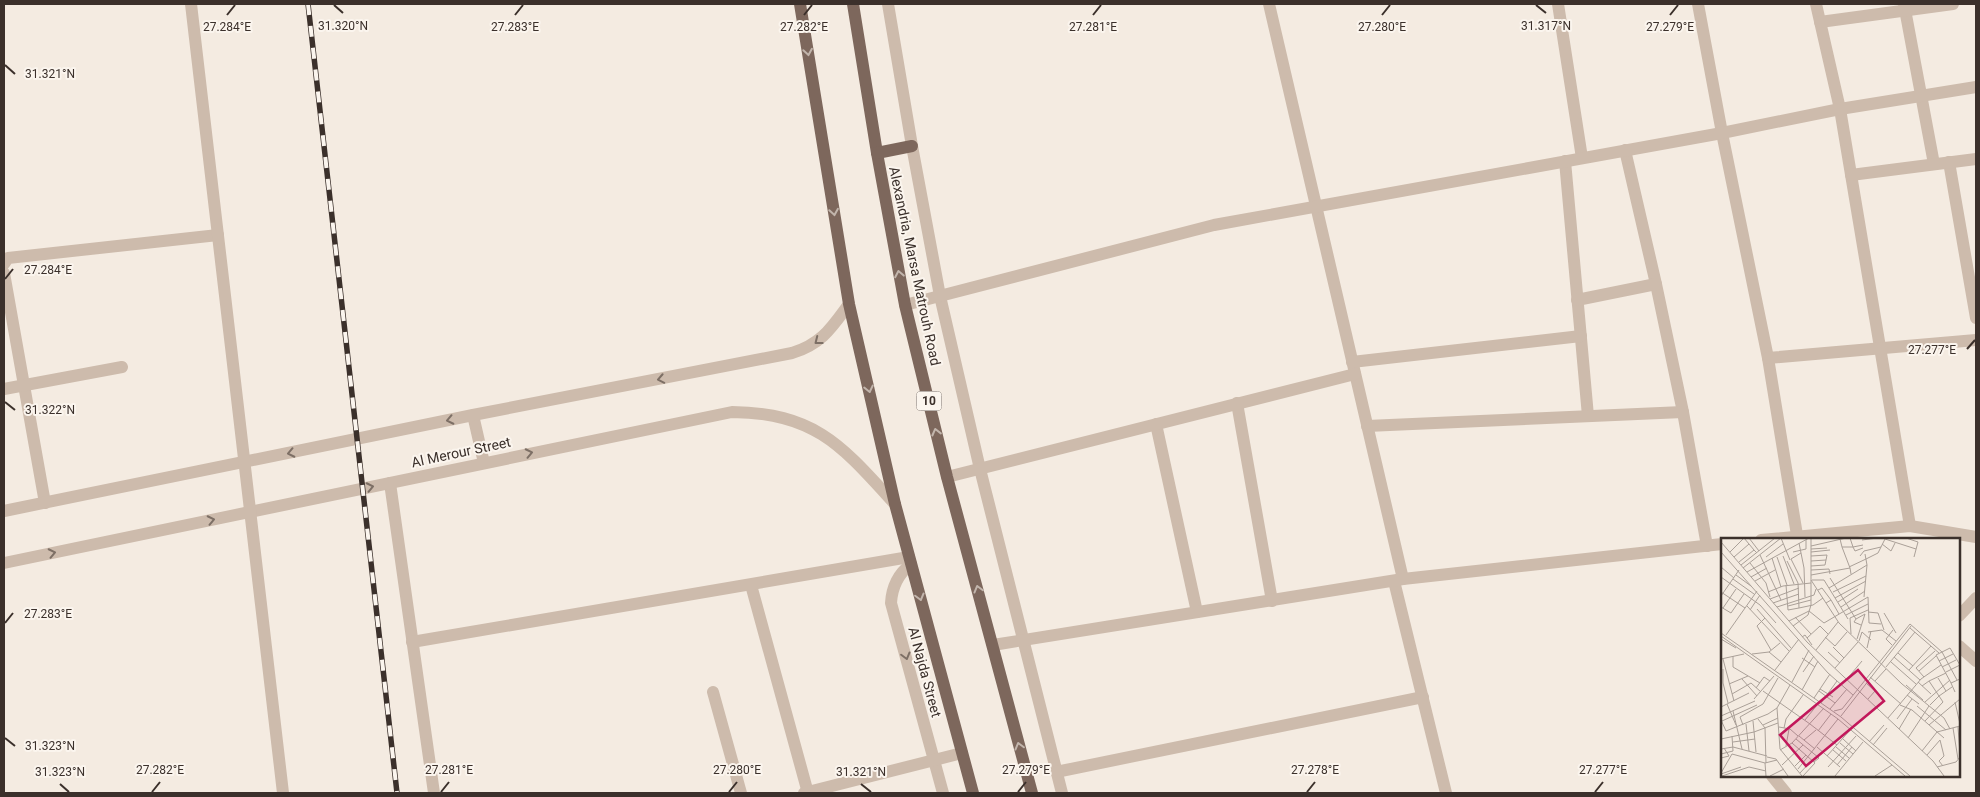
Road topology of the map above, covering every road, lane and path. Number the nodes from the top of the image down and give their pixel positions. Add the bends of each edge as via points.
1 (191, 4) edge
2 (800, 4) edge
3 (853, 4) edge
4 (888, 4) edge
5 (1269, 4) edge
6 (1558, 4) edge
7 (1698, 4) edge
8 (1816, 4) edge
9 (1953, 4) edge
10 (1904, 7) edge
11 (1820, 22) junction
12 (1976, 87) edge
13 (1921, 96) junction
14 (1840, 109) junction
15 (1722, 132) junction
16 (912, 146) junction
17 (1625, 150) junction
18 (877, 153) junction
19 (1582, 158) junction
20 (1976, 159) edge
21 (1565, 161) junction
22 (1949, 162) junction
23 (1934, 164) junction
24 (1851, 175) junction
25 (1316, 206) junction
26 (218, 235) junction
27 (4, 264) edge
28 (4, 273) edge
29 (1656, 284) junction
30 (940, 296) junction
31 (1578, 300) junction
32 (849, 304) junction
33 (905, 305) junction
34 (1976, 318) edge
35 (1581, 336) junction
36 (1976, 340) edge
37 (1880, 347) junction
38 (1768, 358) junction
39 (122, 367) dead end
40 (1354, 368) junction
41 (24, 386) junction
42 (4, 389) edge
43 (1237, 403) junction
44 (1684, 412) junction
45 (473, 415) junction
46 (1588, 416) junction
47 (1156, 424) junction
48 (1367, 426) junction
49 (245, 462) junction
50 (484, 463) junction
51 (980, 469) junction
52 (947, 477) junction
53 (390, 483) junction
54 (45, 503) junction
55 (895, 504) junction
56 (4, 511) edge
57 (251, 512) junction
58 (1910, 526) junction
59 (1797, 535) junction
60 (1775, 538) edge
61 (1976, 538) edge
62 (1707, 546) junction
63 (1721, 548) edge
64 (910, 561) junction
65 (4, 562) edge
66 (1398, 580) junction
67 (751, 585) junction
68 (1976, 598) edge
69 (1272, 601) junction
70 (1197, 612) junction
71 (1960, 615) edge
72 (1023, 640) junction
73 (412, 642) junction
74 (993, 645) junction
75 (1960, 647) edge
76 (1976, 661) edge
77 (713, 692) dead end
78 (1422, 697) junction
79 (962, 753) junction
80 (934, 760) junction
81 (1056, 772) junction
82 (1773, 777) edge
83 (1442, 792) edge
84 (283, 793) edge
85 (434, 793) edge
86 (741, 793) edge
87 (807, 793) edge
88 (943, 793) edge
89 (973, 793) edge
90 (1032, 793) edge
91 (1062, 793) edge
92 (1786, 793) edge

1 - 26 street
2 -> 32 main road
3 - 18 main road, Alexandria, Marsa Matrouh Road / 10
4 - 16 street
5 - 25 street
6 - 19 street
7 - 15 street
8 - 11 street
9 - 10 street
10 - 11 street
10 - 13 street
11 - 14 street
12 - 13 street
13 - 14 street
13 - 23 street
14 - 15 street
14 - 24 street
15 - 17 street
15 - 38 street
16 - 18 main road
16 - 30 street
17 - 19 street
17 - 29 street
33 -> 18 main road, Alexandria, Marsa Matrouh Road / 10
19 - 21 street
20 - 22 street
21 - 25 street
21 - 31 street
22 - 23 street
22 - 34 street
23 - 24 street
24 - 37 street
25 - 30 street via 1214,225
25 - 40 street
26 - 27 street via 8,258
26 - 49 street
28 - 41 street
29 - 31 street
29 - 44 street
30 - 33 street
30 - 51 street
31 - 35 street
32 -> 45 street via 822,338 803,350
32 -> 55 main road
52 -> 33 main road, Alexandria, Marsa Matrouh Road / 10
35 - 40 street
35 - 46 street
36 - 37 street
37 - 38 street
37 - 58 street
38 - 59 street
39 - 41 street
40 - 43 street
40 - 48 street
41 - 42 street
41 - 54 street
43 - 47 street
43 - 69 street
44 - 46 street
44 - 62 street
45 -> 49 street
45 - 50 street
46 - 48 street
47 - 51 street
47 - 70 street
48 - 66 street
49 - 54 street
49 - 57 street
50 - 53 street, Al Merour Street
50 -> 55 street, Al Merour Street via 732,412 759,413 812,428 836,443
51 - 52 street
51 - 72 street
74 -> 52 main road, Alexandria, Marsa Matrouh Road / 10
57 -> 53 street, Al Merour Street
53 - 73 street
54 - 56 street
55 - 64 main road
65 -> 57 street, Al Merour Street
57 - 84 street
58 - 59 street
58 - 61 street
59 - 60 street
62 - 63 street
62 - 66 street
64 - 67 street
64 -> 79 main road
64 -> 80 street, Al Najda Street via 894,585 892,603
66 - 69 street
66 - 78 street
67 - 73 street
67 - 87 street
68 - 71 street
69 - 70 street
70 - 72 street
72 - 74 street
72 - 81 street
73 - 85 street
90 -> 74 main road, Alexandria, Marsa Matrouh Road / 10
75 - 76 street
77 - 86 street
78 - 81 street
78 - 83 street
79 - 80 street
79 - 89 main road
80 - 87 street
80 - 88 street, Al Najda Street
81 - 91 street
82 - 92 street

